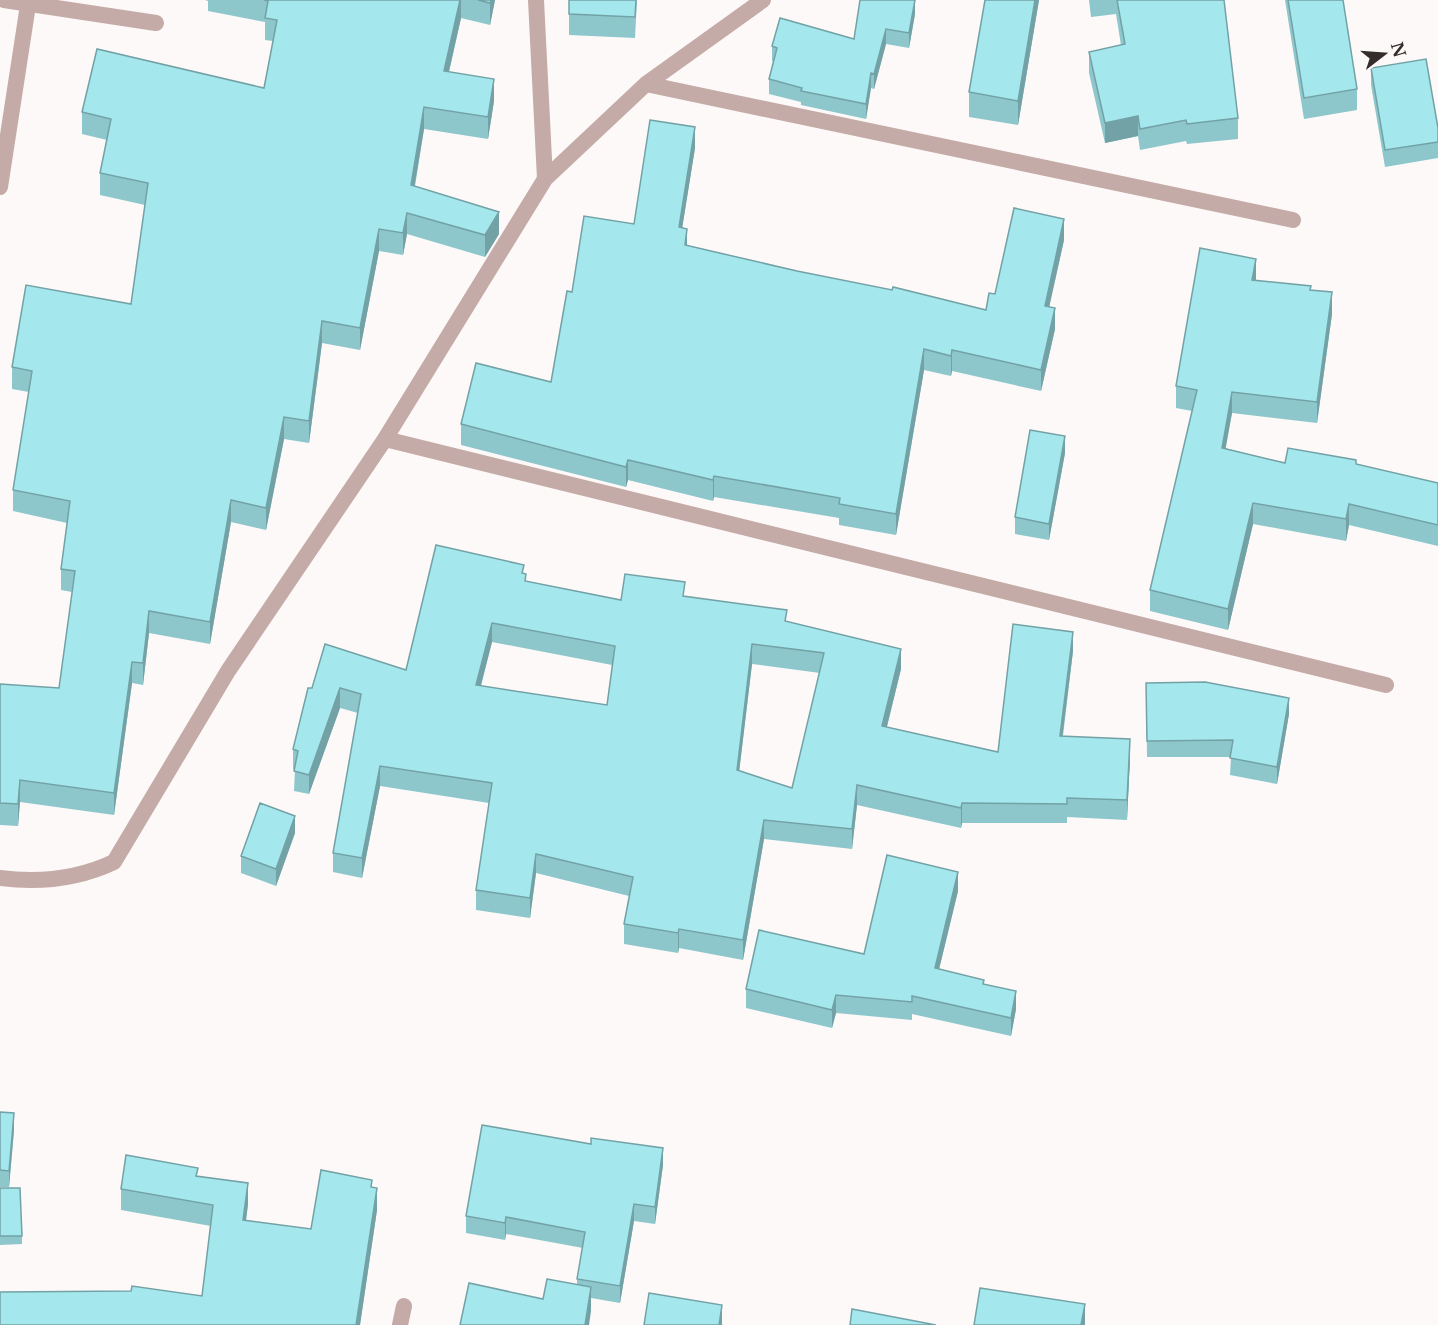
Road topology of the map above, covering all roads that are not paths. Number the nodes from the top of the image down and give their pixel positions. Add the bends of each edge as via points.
1 (4, 0) edge
2 (536, 0) edge
3 (763, 0) edge
4 (28, 5) junction
5 (156, 23) dead end
6 (646, 84) junction
7 (545, 179) junction
8 (0, 187) edge
9 (1293, 220) dead end
10 (385, 439) junction
11 (1386, 685) dead end
12 (0, 878) edge
13 (404, 1306) dead end
14 (400, 1325) edge

1 - 4 street
2 - 7 street
3 - 6 street
4 - 5 street
4 - 8 street
6 - 7 street
6 - 9 street
7 - 10 street
10 - 11 street
10 - 12 street via 228,671 114,862 94,872 67,877 21,881
13 - 14 street

